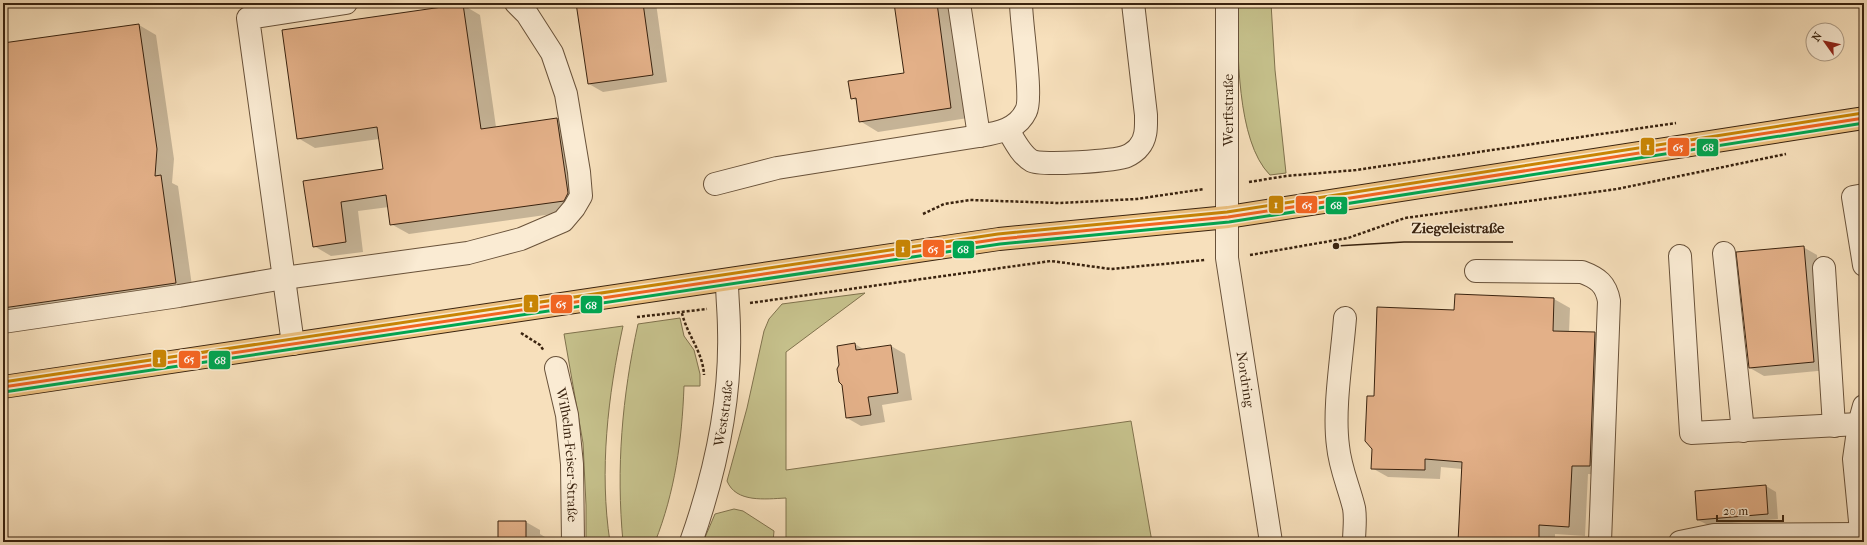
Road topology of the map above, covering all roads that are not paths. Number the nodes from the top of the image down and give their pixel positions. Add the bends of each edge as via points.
1 (346, 3) edge
2 (516, 3) edge
3 (959, 3) edge
4 (1021, 3) edge
5 (1133, 3) edge
6 (1228, 3) edge
7 (1864, 118) edge
8 (1008, 130) junction
9 (979, 136) junction
10 (715, 184) dead end
11 (1864, 195) edge
12 (1228, 217) junction
13 (1724, 253) dead end
14 (1680, 256) dead end
15 (1864, 265) edge
16 (1824, 268) dead end
17 (1476, 270) dead end
18 (284, 278) junction
19 (727, 281) junction
20 (1345, 318) dead end
21 (3, 322) edge
22 (293, 344) junction
23 (556, 368) road end
24 (3, 387) edge
25 (1862, 415) edge
26 (1834, 426) junction
27 (1743, 431) junction
28 (1862, 538) edge
29 (573, 542) edge
30 (691, 542) edge
31 (1271, 542) edge
32 (1354, 542) edge
33 (1600, 542) edge
34 (1680, 542) edge

1 - 18 street via 248,18
2 - 18 street via 527,14 552,53 566,94 581,196 574,208 563,221 521,239 468,253
3 - 9 street
4 - 8 street via 1027,110
5 - 8 street via 1146,115 1146,132 1140,147 1127,156 1112,160 1049,164 1033,162 1021,150
6 - 12 street, Werftstraße
7 - 12 main road
8 - 9 street
9 - 10 street via 777,168
11 - 15 street via 1852,196
12 - 19 main road via 999,240
12 - 31 street, Nordring via 1227,258
13 - 27 street
14 - 27 street via 1691,433
16 - 26 street
17 - 33 street via 1582,272 1594,277 1607,290 1609,301
18 - 21 street
18 - 22 street
19 - 22 main road
19 - 30 street, Weststraße via 729,349 721,433 714,469
20 - 32 street via 1338,404 1338,444 1354,511
22 - 24 main road
23 - 29 street, Wilhelm-Feiser-Straße via 572,464
25 - 26 street
25 - 28 street via 1854,459
26 - 27 street
28 - 34 street via 1714,535

